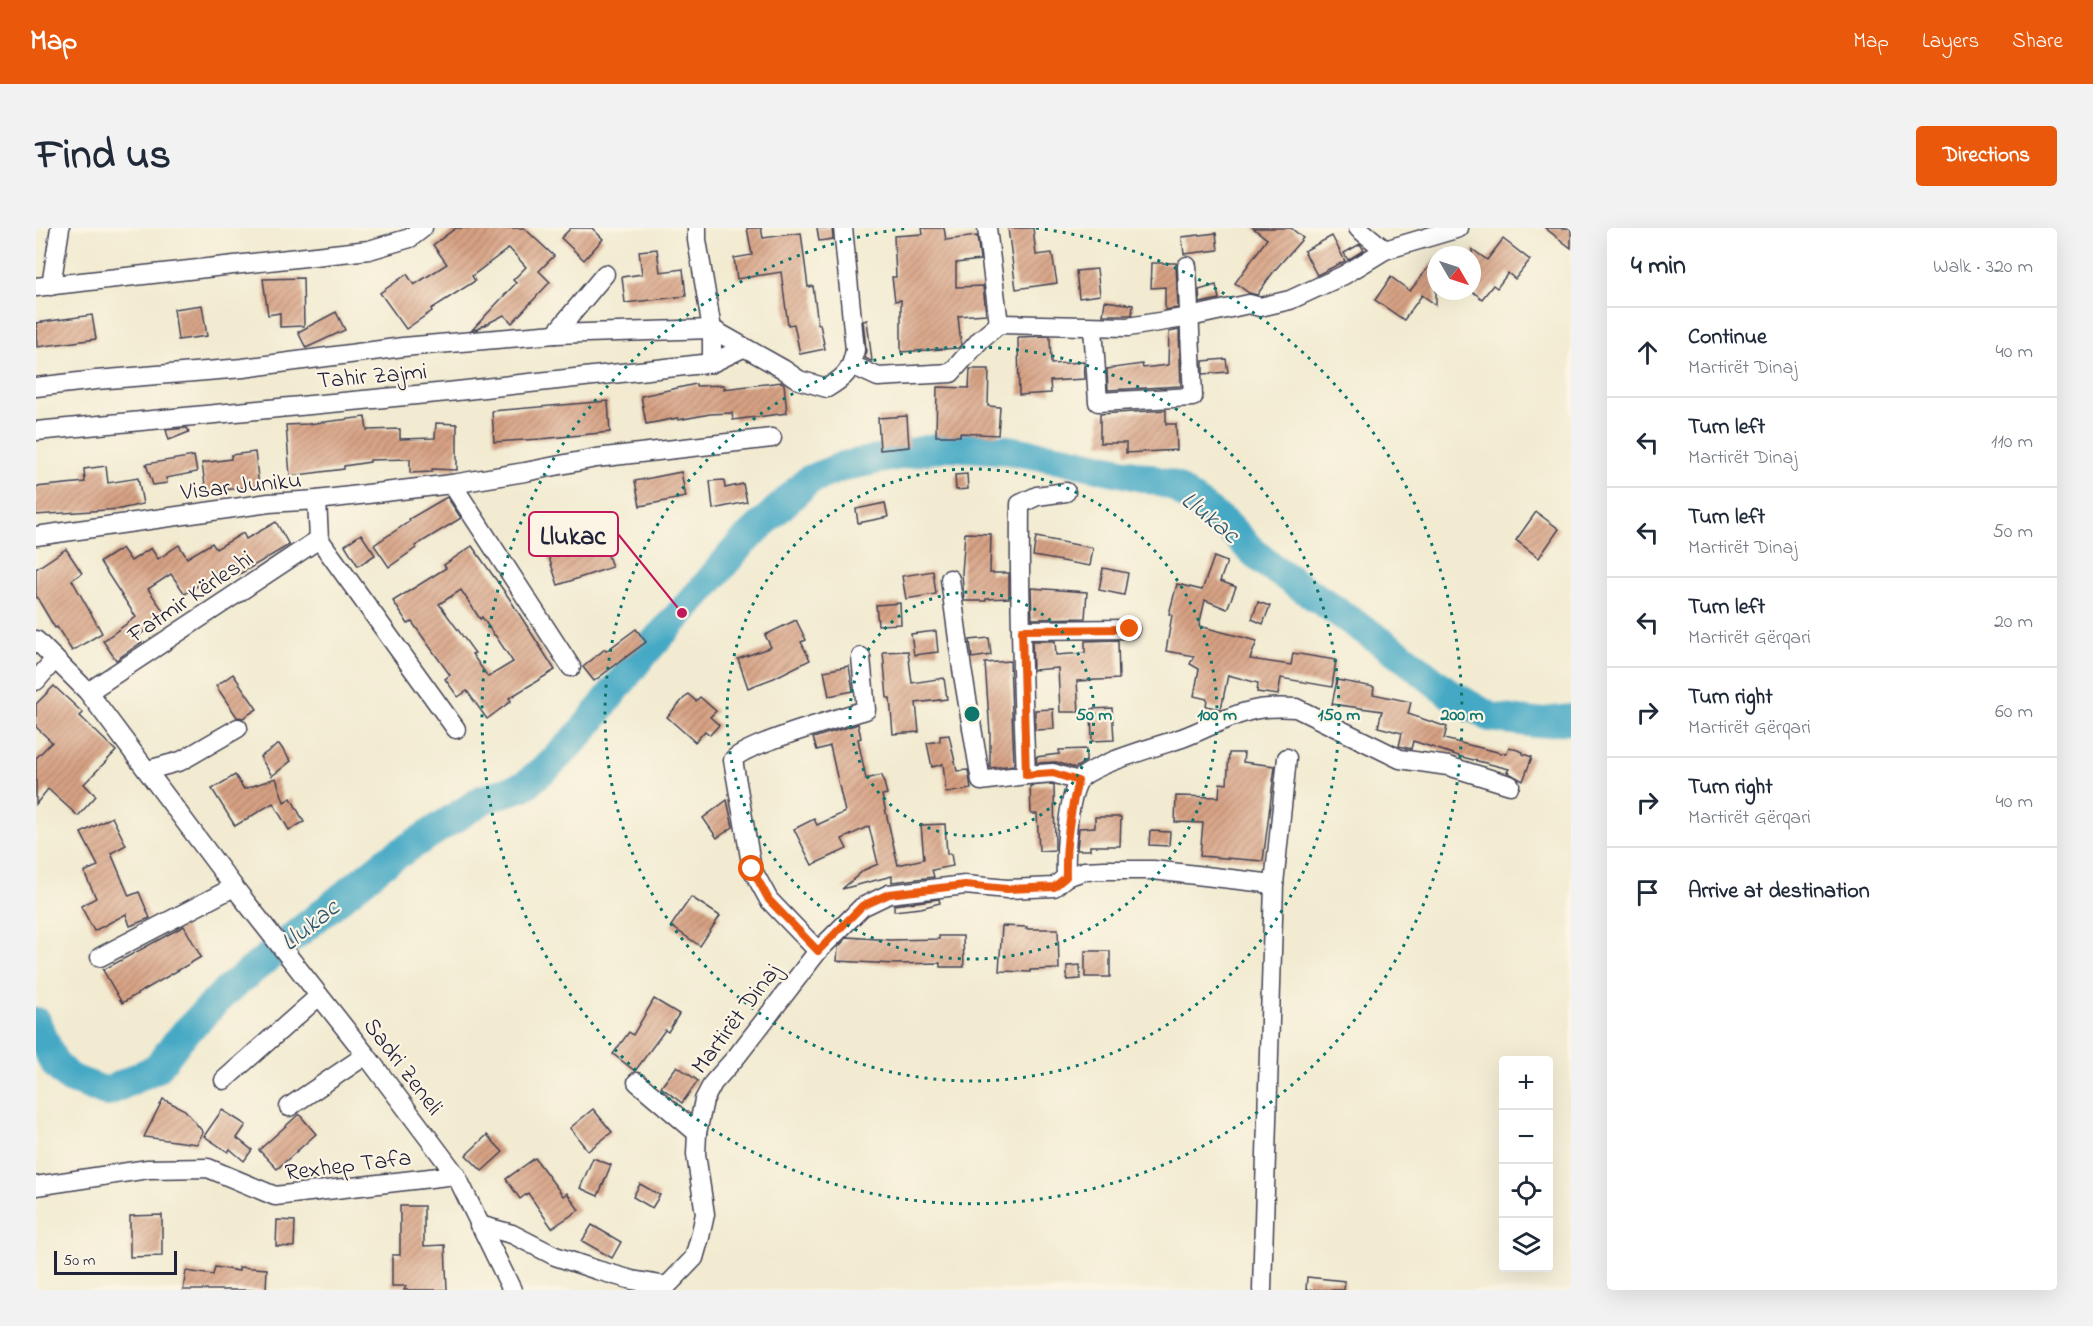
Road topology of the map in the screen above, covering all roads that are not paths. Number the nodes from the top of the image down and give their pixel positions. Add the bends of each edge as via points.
1 (60, 228) edge
2 (423, 228) edge
3 (697, 228) edge
4 (843, 228) edge
5 (987, 228) edge
6 (1358, 228) edge
7 (1458, 228) edge
8 (1385, 250) junction
9 (1187, 266) dead end
10 (605, 274) dead end
11 (44, 286) edge
12 (1190, 317) junction
13 (999, 324) junction
14 (1093, 327) junction
15 (712, 329) junction
16 (555, 334) junction
17 (743, 348) junction
18 (712, 363) junction
19 (852, 365) junction
20 (36, 387) edge
21 (36, 431) edge
22 (772, 438) dead end
23 (452, 484) junction
24 (1066, 492) dead end
25 (317, 500) junction
26 (36, 536) edge
27 (319, 539) junction
28 (950, 579) dead end
29 (1130, 629) dead end
30 (1022, 630) junction
31 (36, 640) edge
32 (861, 657) dead end
33 (55, 659) junction
34 (571, 667) dead end
35 (36, 681) edge
36 (88, 692) junction
37 (238, 728) dead end
38 (456, 729) dead end
39 (1287, 758) dead end
40 (148, 770) junction
41 (1026, 775) junction
42 (1078, 781) junction
43 (1510, 785) dead end
44 (1066, 877) junction
45 (1274, 884) junction
46 (234, 887) junction
47 (818, 951) junction
48 (100, 957) dead end
49 (320, 996) junction
50 (366, 1055) junction
51 (225, 1080) dead end
52 (637, 1082) dead end
53 (289, 1107) dead end
54 (697, 1133) junction
55 (456, 1174) junction
56 (36, 1186) edge
57 (479, 1225) junction
58 (669, 1288) edge
59 (512, 1290) edge
60 (1262, 1290) edge

1 - 11 street
2 - 11 street via 410,238 369,250
3 - 15 street
4 - 19 street via 855,350
5 - 13 street
6 - 8 street
7 - 8 street
8 - 12 street via 1344,275 1290,300
9 - 12 street
10 - 16 street
12 - 14 street via 1128,327
12 - 14 street via 1192,397 1098,402
13 - 14 street
13 - 19 street via 951,373 878,377
15 - 16 street, Tahir Zajmi
15 - 17 street
15 - 18 street
16 - 20 street, Tahir Zajmi
17 - 18 street, Tahir Zajmi
17 - 19 street via 799,380 827,388 843,378
18 - 21 street, Tahir Zajmi
22 - 23 street, Visar Juniku via 596,458
23 - 25 street, Visar Juniku
23 - 34 street
24 - 30 street via 1037,496 1020,504
25 - 26 street, Visar Juniku via 269,503
25 - 27 street
27 - 36 street, Fatmir Kërleshi
27 - 38 street
28 - 41 street via 981,781
29 - 30 street
30 - 41 street
31 - 33 street, Sadri Zeneli
32 - 47 street via 866,710 771,740 736,755 733,760 752,869 769,900
33 - 35 street
33 - 36 street, Sadri Zeneli
36 - 40 street, Sadri Zeneli
37 - 40 street via 181,761
39 - 45 street
40 - 46 street, Sadri Zeneli
41 - 42 street via 1053,773
42 - 43 street via 1093,770 1247,711 1284,707 1296,708 1400,759 1448,766
42 - 44 street via 1065,852
44 - 45 street, Martirët Dinaj via 1084,871 1153,870
44 - 47 street, Martirët Dinaj via 1054,887 1007,889 965,885 889,894 862,906
45 - 60 street
46 - 48 street
46 - 49 street, Sadri Zeneli
47 - 54 street, Martirët Dinaj via 713,1083 704,1100
49 - 50 street, Sadri Zeneli
49 - 51 street
50 - 53 street
50 - 55 street, Sadri Zeneli
52 - 54 street
54 - 58 street, Martirët Dinaj via 696,1154 705,1214 694,1258
55 - 56 street, Rexhep Tafa via 275,1196 208,1168 148,1169
55 - 57 street, Sadri Zeneli
57 - 58 street, Martirët Dinaj via 512,1234 555,1256 597,1270
57 - 59 street, Sadri Zeneli

